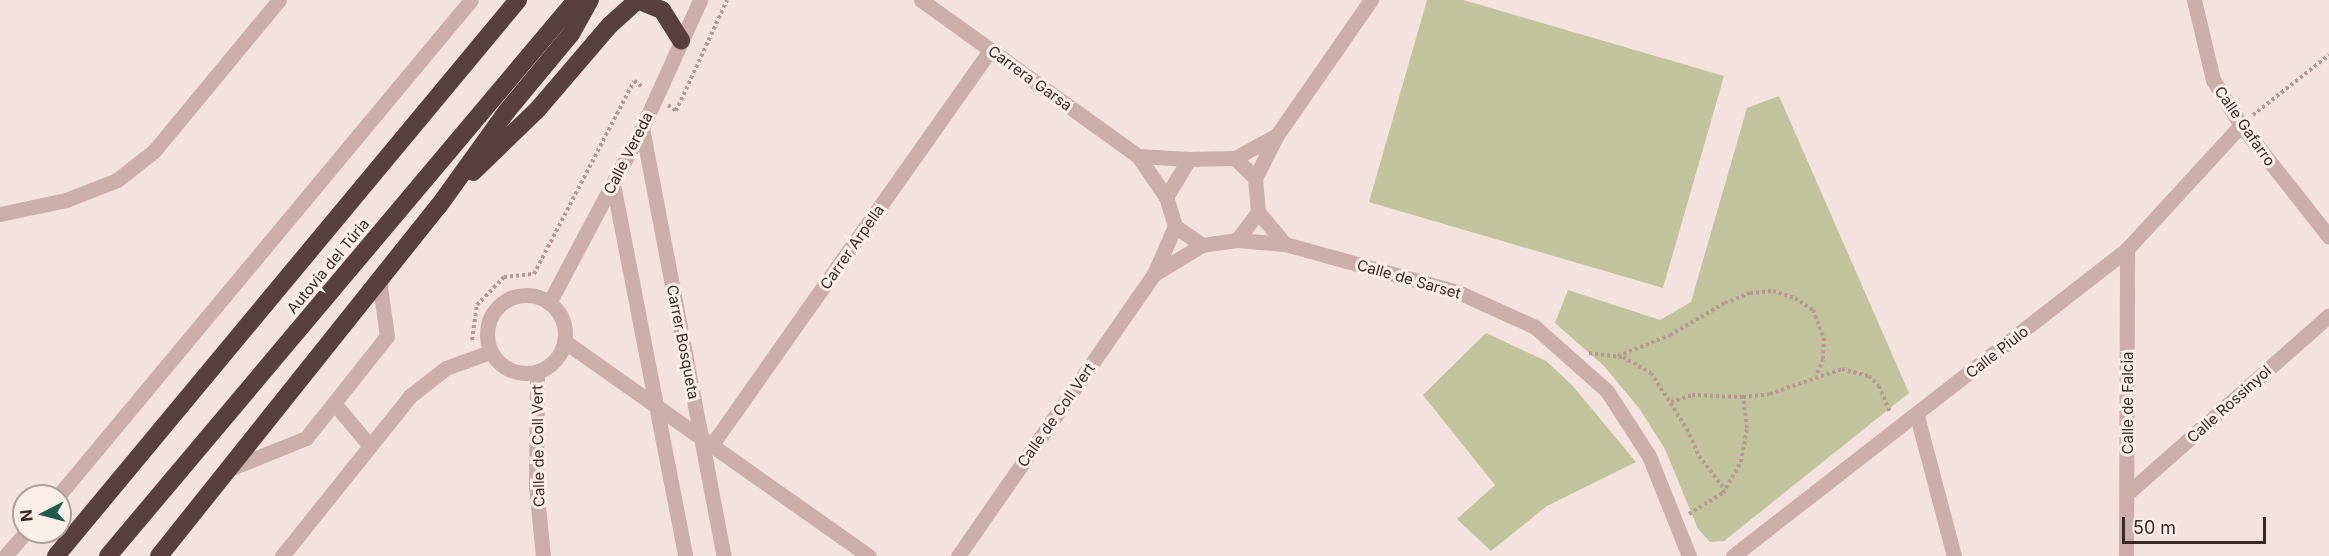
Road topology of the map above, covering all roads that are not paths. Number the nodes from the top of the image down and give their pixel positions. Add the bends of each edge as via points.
1 (279, 0) edge
2 (471, 0) edge
3 (518, 0) edge
4 (576, 0) edge
5 (590, 0) edge
6 (637, 0) edge
7 (700, 0) edge
8 (921, 0) edge
9 (1361, 0) edge
10 (1371, 0) edge
11 (2194, 0) edge
12 (681, 41) junction
13 (1340, 42) junction
14 (990, 50) junction
15 (2241, 125) junction
16 (642, 128) junction
17 (1277, 135) junction
18 (1138, 156) junction
19 (1235, 158) junction
20 (1189, 159) junction
21 (1255, 178) junction
22 (612, 184) junction
23 (1166, 197) junction
24 (438, 207) junction
25 (1258, 212) junction
26 (0, 214) edge
27 (1175, 226) junction
28 (2329, 237) edge
29 (1237, 240) junction
30 (1285, 244) junction
31 (1202, 245) junction
32 (2127, 249) junction
33 (1154, 273) junction
34 (378, 280) junction
35 (549, 303) junction
36 (2329, 315) edge
37 (564, 341) junction
38 (490, 352) junction
39 (537, 372) junction
40 (334, 403) junction
41 (655, 404) junction
42 (1917, 416) junction
43 (707, 439) junction
44 (370, 446) junction
45 (234, 466) junction
46 (68, 484) edge
47 (2128, 493) junction
48 (16, 544) edge
49 (5, 556) edge
50 (56, 556) edge
51 (108, 556) edge
52 (159, 556) edge
53 (282, 556) edge
54 (543, 556) edge
55 (685, 556) edge
56 (724, 556) edge
57 (869, 556) edge
58 (958, 556) edge
59 (1689, 556) edge
60 (1733, 556) edge
61 (1954, 556) edge
62 (2126, 556) edge

1 - 26 street via 154,151 126,173 66,200
2 - 46 street
3 - 50 highway, Autovia del Túria
4 - 51 highway, Autovia del Túria
5 - 24 highway via 572,34 507,111
6 - 12 highway via 662,10
6 - 24 highway via 610,25 538,109
7 - 12 street, Calle Vereda
8 - 14 street, Carrera Garsa
9 - 13 street
10 - 13 street
11 - 15 street, Calle Gafarro via 2213,80
12 - 16 street, Calle Vereda
13 - 17 street
14 - 18 street, Carrera Garsa
14 - 43 street, Carrer Arpella
15 - 28 street, Calle Gafarro
15 - 32 street, Calle Piulo
16 - 22 street, Calle Vereda
16 - 43 street, Carrer Bosqueta
17 - 19 street
17 - 21 street
18 - 20 street
18 - 23 street, Carrera Garsa
19 - 20 street
19 - 21 street
20 - 23 street
21 - 25 street
22 - 35 street, Calle Vereda
22 - 41 street
23 - 27 street
24 - 34 highway
25 - 29 street
25 - 30 street
27 - 31 street
27 - 33 street, Calle de Coll Vert
29 - 30 street, Calle de Sarset
29 - 31 street
30 - 59 street, Calle de Sarset via 1458,292 1535,327 1607,391 1649,456
31 - 33 street, Calle de Coll Vert
32 - 42 street, Calle Piulo
32 - 47 street, Calle de Falcia
33 - 58 street, Calle de Coll Vert
34 - 40 street via 387,336
34 - 45 highway
35 - 37 street via 562,320
35 - 38 street via 524,295 500,304 487,327
36 - 47 street, Calle Rossinyol
37 - 39 street via 555,361
37 - 41 street
38 - 39 street via 510,371
38 - 44 street via 446,368 410,396
39 - 54 street, Calle de Coll Vert via 536,486
40 - 44 street
40 - 45 street via 306,438
41 - 43 street
41 - 55 street
42 - 60 street, Calle Piulo
42 - 61 street
43 - 56 street, Carrer Bosqueta
43 - 57 street
44 - 53 street
45 - 52 highway
47 - 62 street, Calle de Falcia
48 - 49 street

